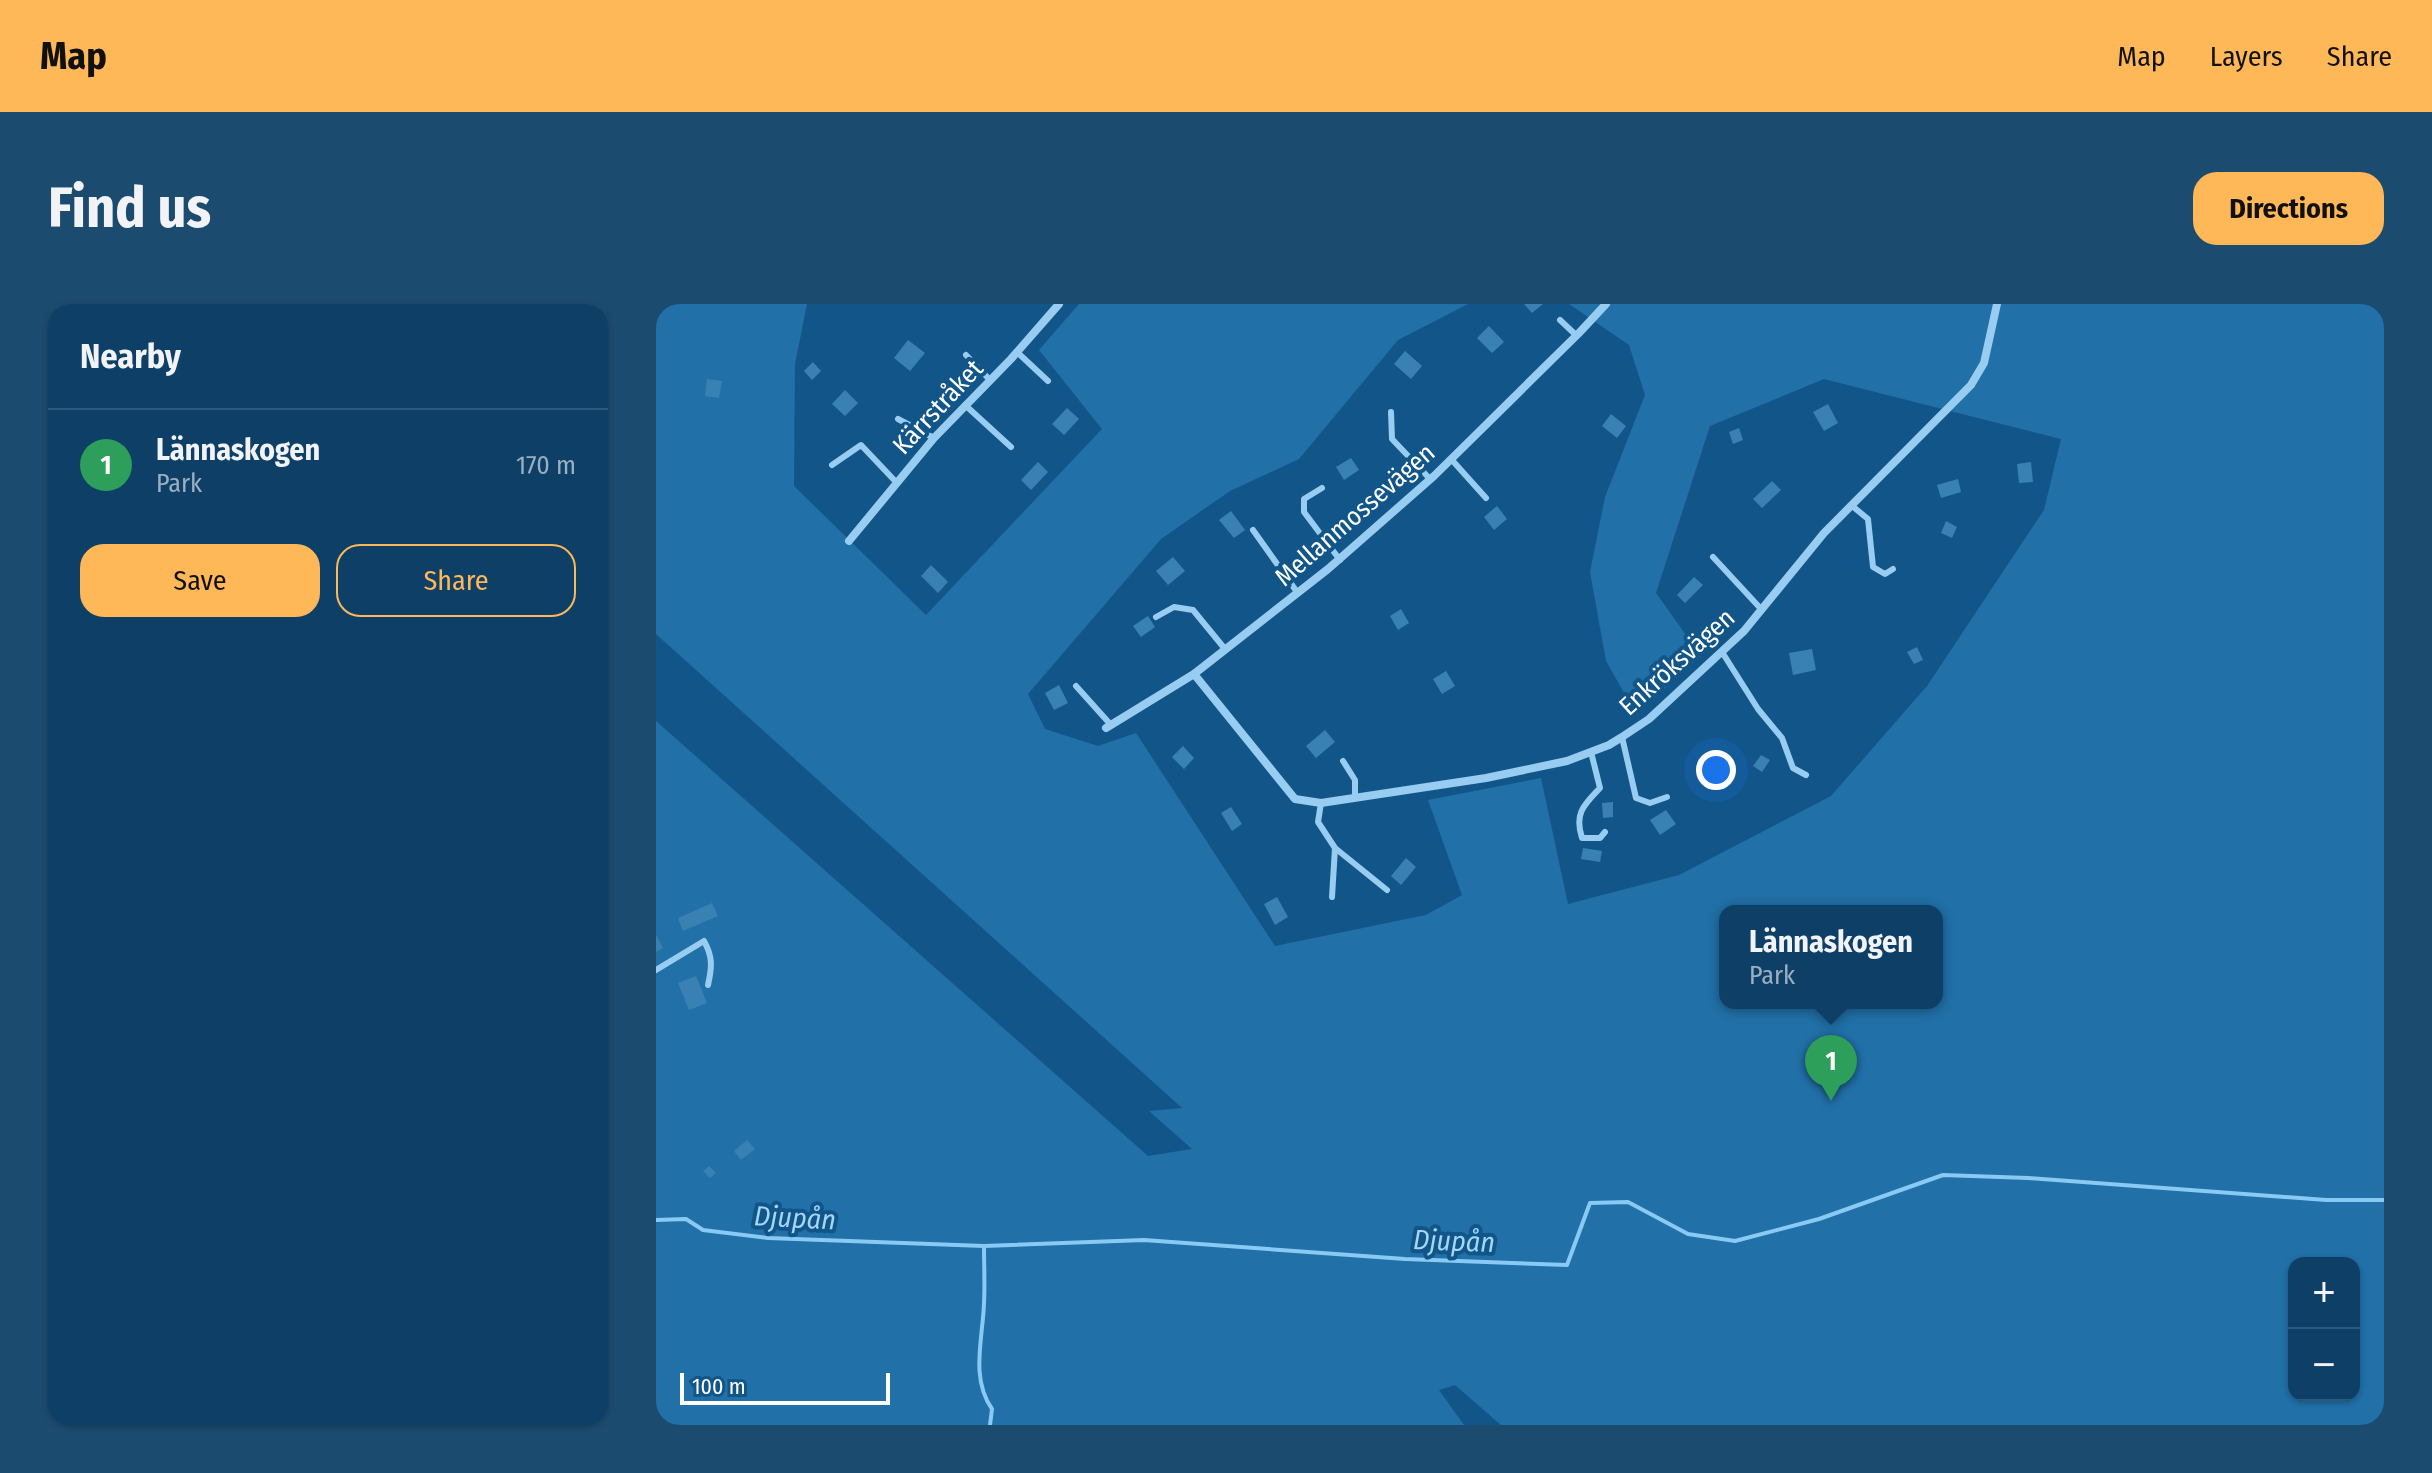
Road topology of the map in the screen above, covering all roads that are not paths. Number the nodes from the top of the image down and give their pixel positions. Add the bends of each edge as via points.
1 (1059, 304) edge
2 (1606, 304) edge
3 (1997, 304) edge
4 (1560, 320) dead end
5 (1577, 336) junction
6 (1017, 352) junction
7 (966, 355) dead end
8 (990, 380) junction
9 (1048, 381) dead end
10 (965, 405) junction
11 (1391, 412) dead end
12 (898, 419) dead end
13 (934, 438) junction
14 (1011, 447) dead end
15 (1451, 459) junction
16 (832, 465) dead end
17 (1430, 479) junction
18 (896, 482) junction
19 (1322, 488) dead end
20 (1486, 498) dead end
21 (1851, 505) junction
22 (1253, 530) dead end
23 (849, 541) dead end
24 (1713, 557) dead end
25 (1340, 560) junction
26 (1893, 569) dead end
27 (1297, 592) junction
28 (1762, 610) junction
29 (1156, 617) dead end
30 (1225, 649) junction
31 (1722, 652) junction
32 (1194, 674) junction
33 (1076, 686) dead end
34 (1109, 726) joint
35 (1622, 737) junction
36 (1591, 752) junction
37 (1343, 761) dead end
38 (1806, 775) dead end
39 (1667, 797) dead end
40 (1355, 798) junction
41 (1321, 803) junction
42 (1605, 832) dead end
43 (1335, 848) junction
44 (1387, 890) dead end
45 (1332, 897) dead end
46 (656, 970) edge
47 (708, 985) dead end

1 - 6 street, Kärrstråket
2 - 5 street, Mellanmossevägen
3 - 21 street, Enkröksvägen via 1984,363 1971,385
4 - 5 lane
5 - 15 street, Mellanmossevägen
6 - 8 street, Kärrstråket
6 - 9 lane
7 - 8 lane
8 - 10 street, Kärrstråket
10 - 13 street, Kärrstråket
10 - 14 lane
11 - 17 lane via 1392,439
12 - 13 lane
13 - 18 street, Kärrstråket
15 - 17 street, Mellanmossevägen
15 - 20 lane
16 - 18 lane via 861,445
17 - 25 street, Mellanmossevägen
18 - 23 street, Kärrstråket
19 - 25 lane via 1304,499 1304,512
21 - 26 lane via 1868,519 1873,567 1885,574
21 - 28 street, Enkröksvägen
22 - 27 lane
24 - 28 lane
25 - 27 street, Mellanmossevägen
27 - 30 street, Mellanmossevägen
28 - 31 street, Enkröksvägen
29 - 30 lane via 1174,607 1193,610
30 - 32 street, Mellanmossevägen
31 - 35 street, Enkröksvägen
31 - 38 lane via 1782,738 1793,768
32 - 34 street, Mellanmossevägen
32 - 41 street via 1295,799
33 - 34 lane
35 - 36 street, Enkröksvägen
35 - 39 lane via 1636,798 1650,803
36 - 40 street, Enkröksvägen via 1486,778
36 - 42 lane via 1600,788 1581,810 1579,829 1582,838 1600,838
37 - 40 lane via 1355,780
40 - 41 street, Enkröksvägen
41 - 43 lane via 1318,822
43 - 44 lane
43 - 45 lane
46 - 47 lane via 704,941 713,966

